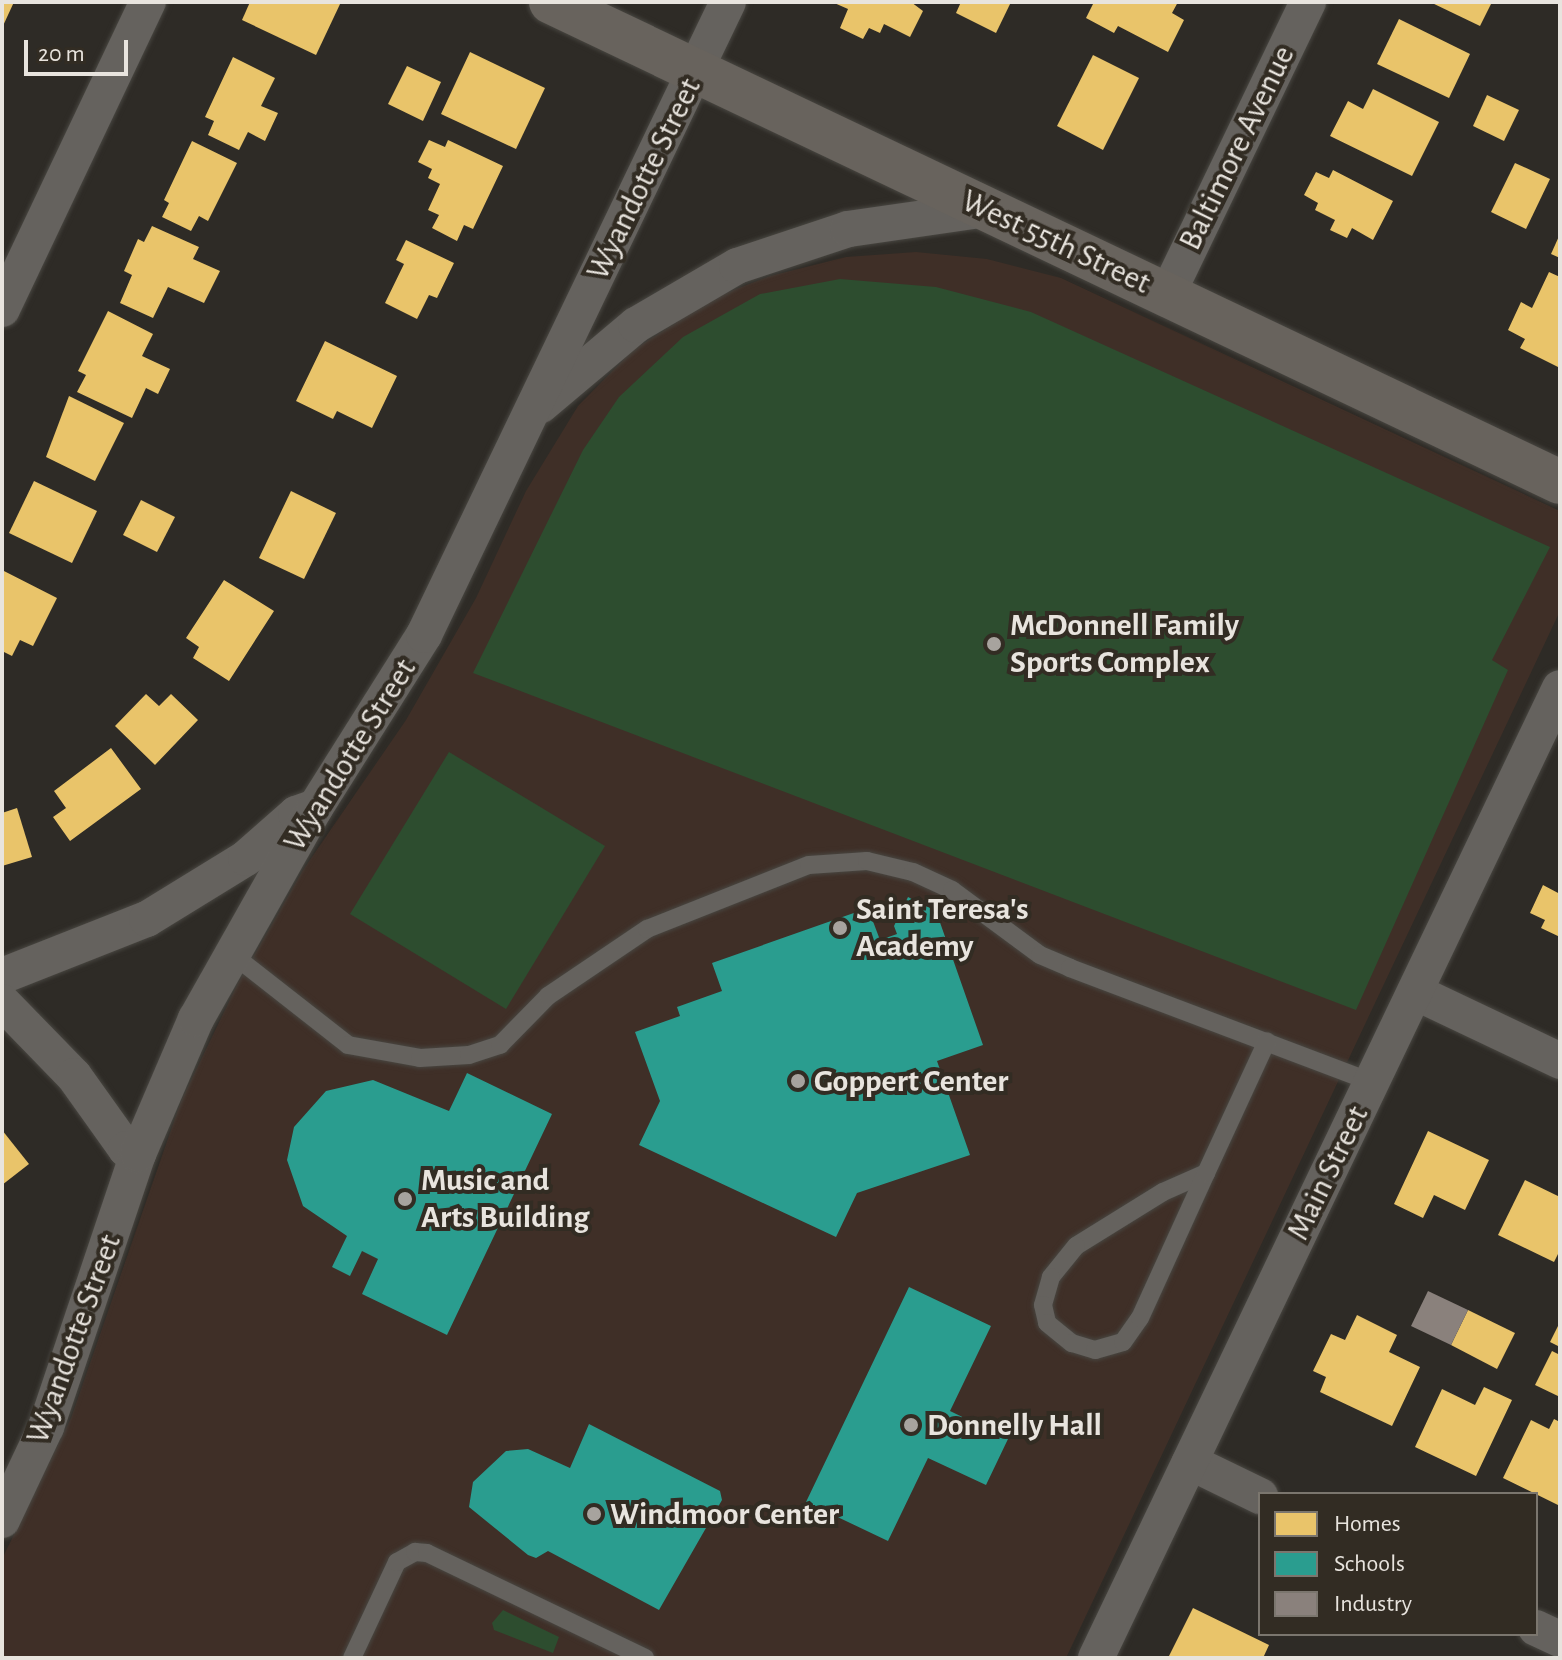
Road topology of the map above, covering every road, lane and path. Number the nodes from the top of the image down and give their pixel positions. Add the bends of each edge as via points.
1 (148, 2) edge
2 (551, 2) edge
3 (728, 2) edge
4 (1308, 2) edge
5 (696, 71) junction
6 (987, 209) junction
7 (1167, 295) junction
8 (2, 309) edge
9 (530, 415) junction
10 (1560, 482) edge
11 (1560, 688) edge
12 (315, 808) junction
13 (232, 954) junction
14 (2, 976) edge
15 (1415, 992) junction
16 (2, 1002) edge
17 (1267, 1041) junction
18 (1560, 1061) edge
19 (1371, 1082) junction
20 (138, 1154) junction
21 (1206, 1173) junction
22 (1190, 1462) junction
23 (1258, 1495) edge
24 (2, 1520) edge
25 (1538, 1629) edge
26 (1560, 1639) edge
27 (352, 1658) edge
28 (645, 1658) edge
29 (1096, 1658) edge

1 - 8 street
2 - 5 main road, West 55th Street
3 - 5 street, Wyandotte Street
4 - 7 street, Baltimore Avenue
5 - 6 main road, West 55th Street
5 - 9 street, Wyandotte Street
6 - 7 main road, West 55th Street
6 - 9 street via 848,229 737,266 636,325
7 - 10 main road, West 55th Street
9 - 12 street, Wyandotte Street via 424,635
11 - 15 street, Main Street
12 - 13 street, Wyandotte Street
12 - 14 street via 296,814 246,858 147,919
13 - 17 lane via 348,1045 420,1058 469,1055 500,1045 548,996 647,929 809,865 867,861 913,872 952,890 1040,955
13 - 20 street, Wyandotte Street via 196,1019
15 - 18 street
15 - 19 street, Main Street
16 - 20 street via 74,1076 126,1149
17 - 19 lane
17 - 21 lane
19 - 22 street, Main Street
20 - 24 street, Wyandotte Street via 46,1427
21 - 21 lane via 1140,1318 1123,1342 1095,1350 1072,1343 1047,1323 1043,1305 1051,1277 1076,1246 1163,1192
22 - 23 street
22 - 29 street, Main Street
25 - 26 street
27 - 28 lane via 404,1556 427,1553

